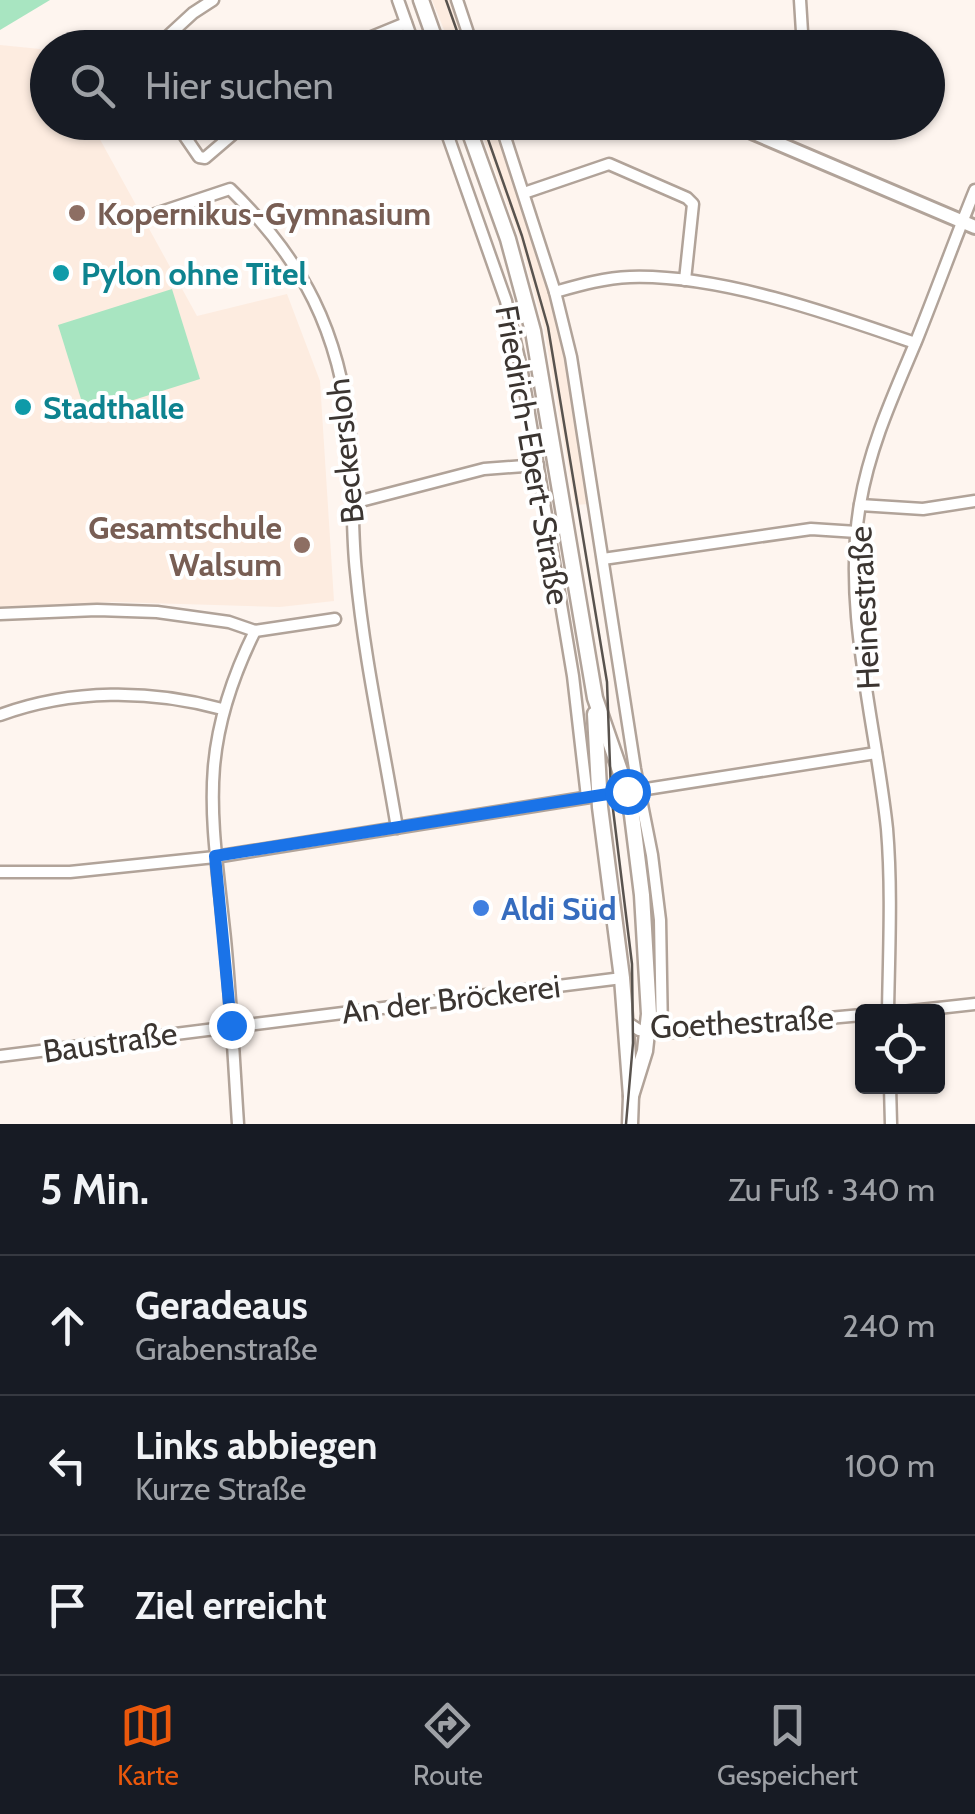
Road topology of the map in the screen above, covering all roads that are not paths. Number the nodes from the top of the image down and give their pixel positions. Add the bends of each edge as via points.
1 (213, 0) edge
2 (398, 0) edge
3 (421, 0) edge
4 (457, 0) edge
5 (800, 0) edge
6 (406, 22) junction
7 (175, 30) edge
8 (388, 30) edge
9 (409, 30) edge
10 (432, 30) edge
11 (467, 30) edge
12 (802, 30) edge
13 (188, 140) edge
14 (228, 140) edge
15 (449, 140) edge
16 (472, 140) edge
17 (506, 140) edge
18 (771, 140) edge
19 (975, 190) edge
20 (524, 193) junction
21 (149, 216) dead end
22 (969, 224) edge
23 (685, 280) junction
24 (555, 292) junction
25 (915, 343) junction
26 (538, 464) junction
27 (975, 501) edge
28 (353, 503) junction
29 (860, 504) junction
30 (857, 532) junction
31 (602, 559) junction
32 (0, 614) edge
33 (335, 619) dead end
34 (255, 631) junction
35 (595, 698) junction
36 (222, 709) junction
37 (0, 715) edge
38 (876, 753) junction
39 (633, 790) junction
40 (593, 796) junction
41 (397, 828) junction
42 (215, 856) junction
43 (0, 872) edge
44 (622, 978) junction
45 (888, 1004) edge
46 (975, 1004) edge
47 (945, 1007) edge
48 (855, 1016) edge
49 (279, 1020) joint
50 (624, 1020) junction
51 (231, 1025) junction
52 (655, 1033) junction
53 (0, 1056) edge
54 (890, 1094) edge
55 (631, 1096) junction
56 (238, 1124) edge
57 (630, 1124) edge
58 (891, 1124) edge

1 - 7 street
2 - 6 street
3 - 10 main road
4 - 11 street
5 - 12 street
6 - 8 street
6 - 9 street
13 - 14 street via 200,157
15 - 26 street, Friedrich-Ebert-Straße via 506,301
16 - 35 main road, Friedrich-Ebert-Straße via 533,331
17 - 20 street
18 - 22 street
19 - 22 street, Heinestraße
20 - 23 street via 609,164 687,198 695,211
20 - 24 street
21 - 28 street, Beckersloh via 230,189 288,253 332,346 345,396
22 - 25 street, Heinestraße
23 - 24 street via 610,279
23 - 25 street
24 - 31 street
25 - 29 street, Heinestraße via 887,404
26 - 28 street via 484,470
26 - 40 street, Friedrich-Ebert-Straße
27 - 29 street via 923,509
28 - 41 street, Beckersloh via 359,600
29 - 30 street, Heinestraße
30 - 31 street via 812,529
30 - 38 street, Heinestraße
31 - 39 street
32 - 34 street via 157,612
33 - 34 street
34 - 36 street
35 - 39 main road, Friedrich-Ebert-Straße
35 - 40 main road, Friedrich-Ebert-Straße
36 - 37 street via 175,698 91,695
36 - 42 street via 210,783
38 - 39 street
38 - 45 street, Heinestraße via 887,830
39 - 40 street
39 - 52 main road, Friedrich-Ebert-Straße
40 - 41 street
40 - 44 main road, Friedrich-Ebert-Straße
41 - 42 street
42 - 43 street via 70,872
42 - 51 street
44 - 49 street, An der Bröckerei
44 - 50 main road, Friedrich-Ebert-Straße
46 - 47 street
48 - 52 street, Goethestraße
49 - 51 street, Baustraße
50 - 52 street, Goethestraße
50 - 55 main road, Friedrich-Ebert-Straße
51 - 53 street, Baustraße
51 - 56 street
52 - 55 main road, Friedrich-Ebert-Straße
54 - 58 street
55 - 57 main road

